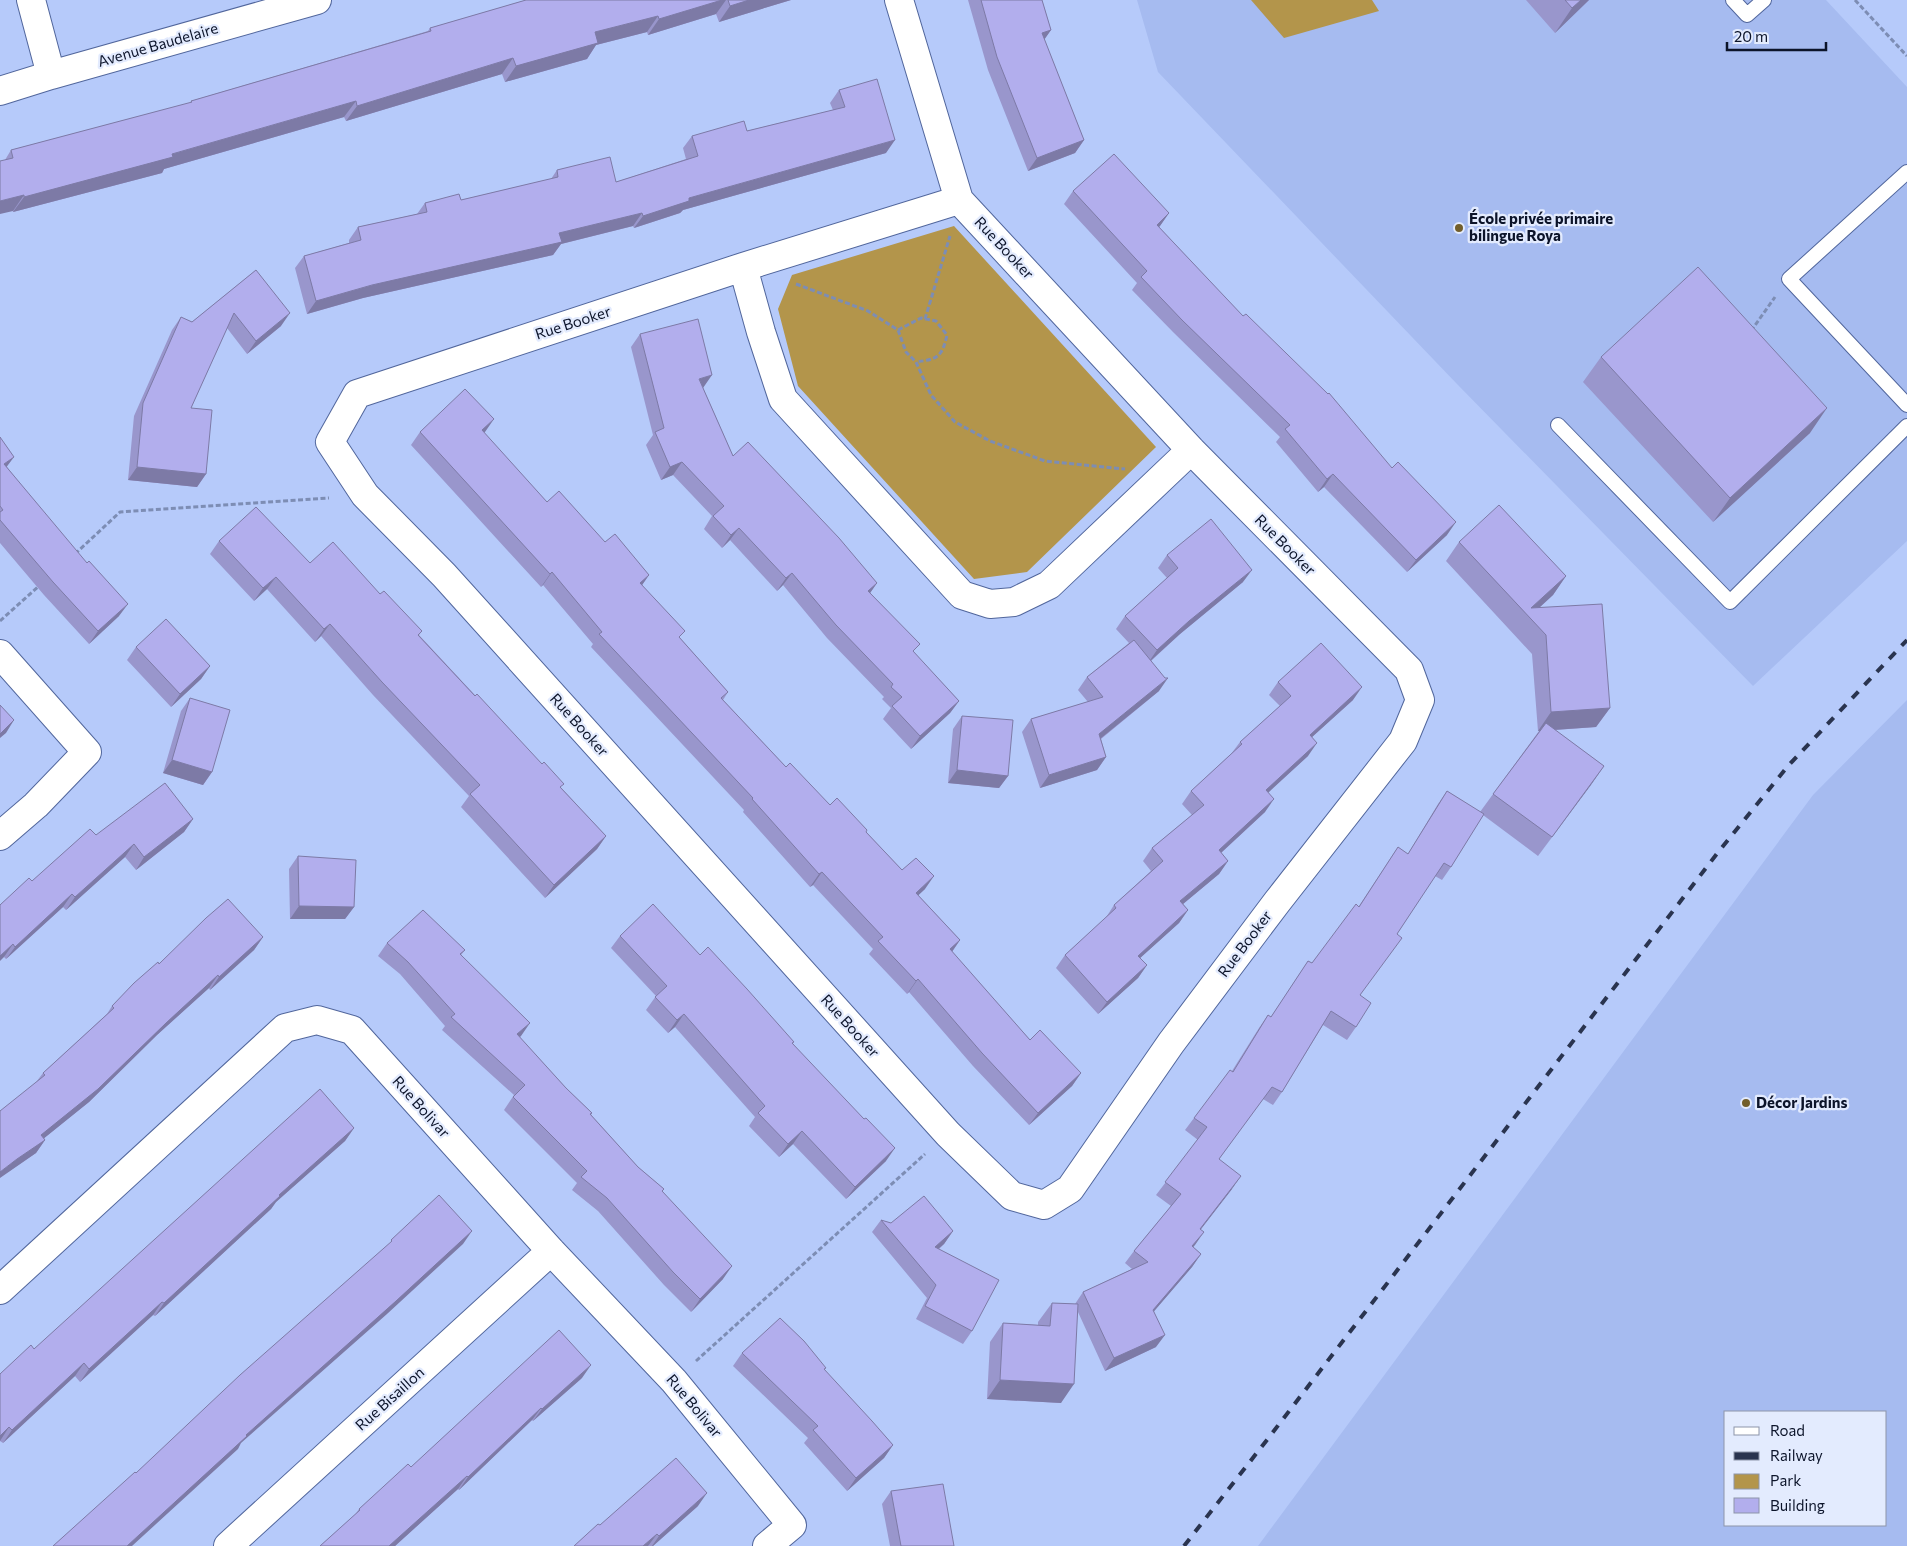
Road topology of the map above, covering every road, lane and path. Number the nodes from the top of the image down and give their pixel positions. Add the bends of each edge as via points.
1 (31, 0) edge
2 (317, 0) edge
3 (899, 0) edge
4 (1733, 0) edge
5 (1764, 0) edge
6 (1855, 0) edge
7 (1907, 56) edge
8 (51, 75) junction
9 (0, 91) edge
10 (1907, 172) edge
11 (959, 200) junction
12 (743, 267) junction
13 (1789, 279) junction
14 (790, 282) dead end
15 (925, 319) junction
16 (898, 330) junction
17 (1747, 335) edge
18 (916, 362) junction
19 (1907, 405) edge
20 (1558, 425) dead end
21 (1907, 426) edge
22 (1191, 450) junction
23 (1166, 474) junction
24 (365, 495) junction
25 (71, 557) edge
26 (42, 583) edge
27 (0, 621) edge
28 (0, 654) edge
29 (0, 836) edge
30 (948, 1134) junction
31 (551, 1251) junction
32 (0, 1290) edge
33 (674, 1381) junction
34 (228, 1546) edge
35 (767, 1546) edge

1 - 8 street
2 - 8 street, Avenue Baudelaire
3 - 11 street, Rue Booker
4 - 5 lane via 1747,15
6 - 7 path
8 - 9 street, Avenue Baudelaire
10 - 13 lane
11 - 12 street, Rue Booker
11 - 15 path
11 - 22 street, Rue Booker
12 - 23 street via 782,399 962,595 990,604 1014,602 1049,585
12 - 24 street, Rue Booker via 357,394 330,442
13 - 17 path
13 - 19 lane
14 - 16 path via 868,311
15 - 16 path
15 - 18 path via 936,322 947,335 944,351 931,360
16 - 18 path via 906,352
18 - 23 path via 931,395 955,422 990,441 1044,461
20 - 21 lane via 1730,602
22 - 23 street
22 - 30 street, Rue Booker via 1409,670 1420,700 1403,741 1171,1043 1070,1189 1044,1205 1012,1196
24 - 25 path via 120,512
24 - 30 street, Rue Booker via 444,575
26 - 27 path
28 - 29 street via 86,752
30 - 33 path
31 - 32 street, Rue Bolivar via 352,1030 318,1020 285,1028
31 - 33 street, Rue Bolivar
31 - 34 street, Rue Bisaillon
33 - 35 street, Rue Bolivar via 792,1525

